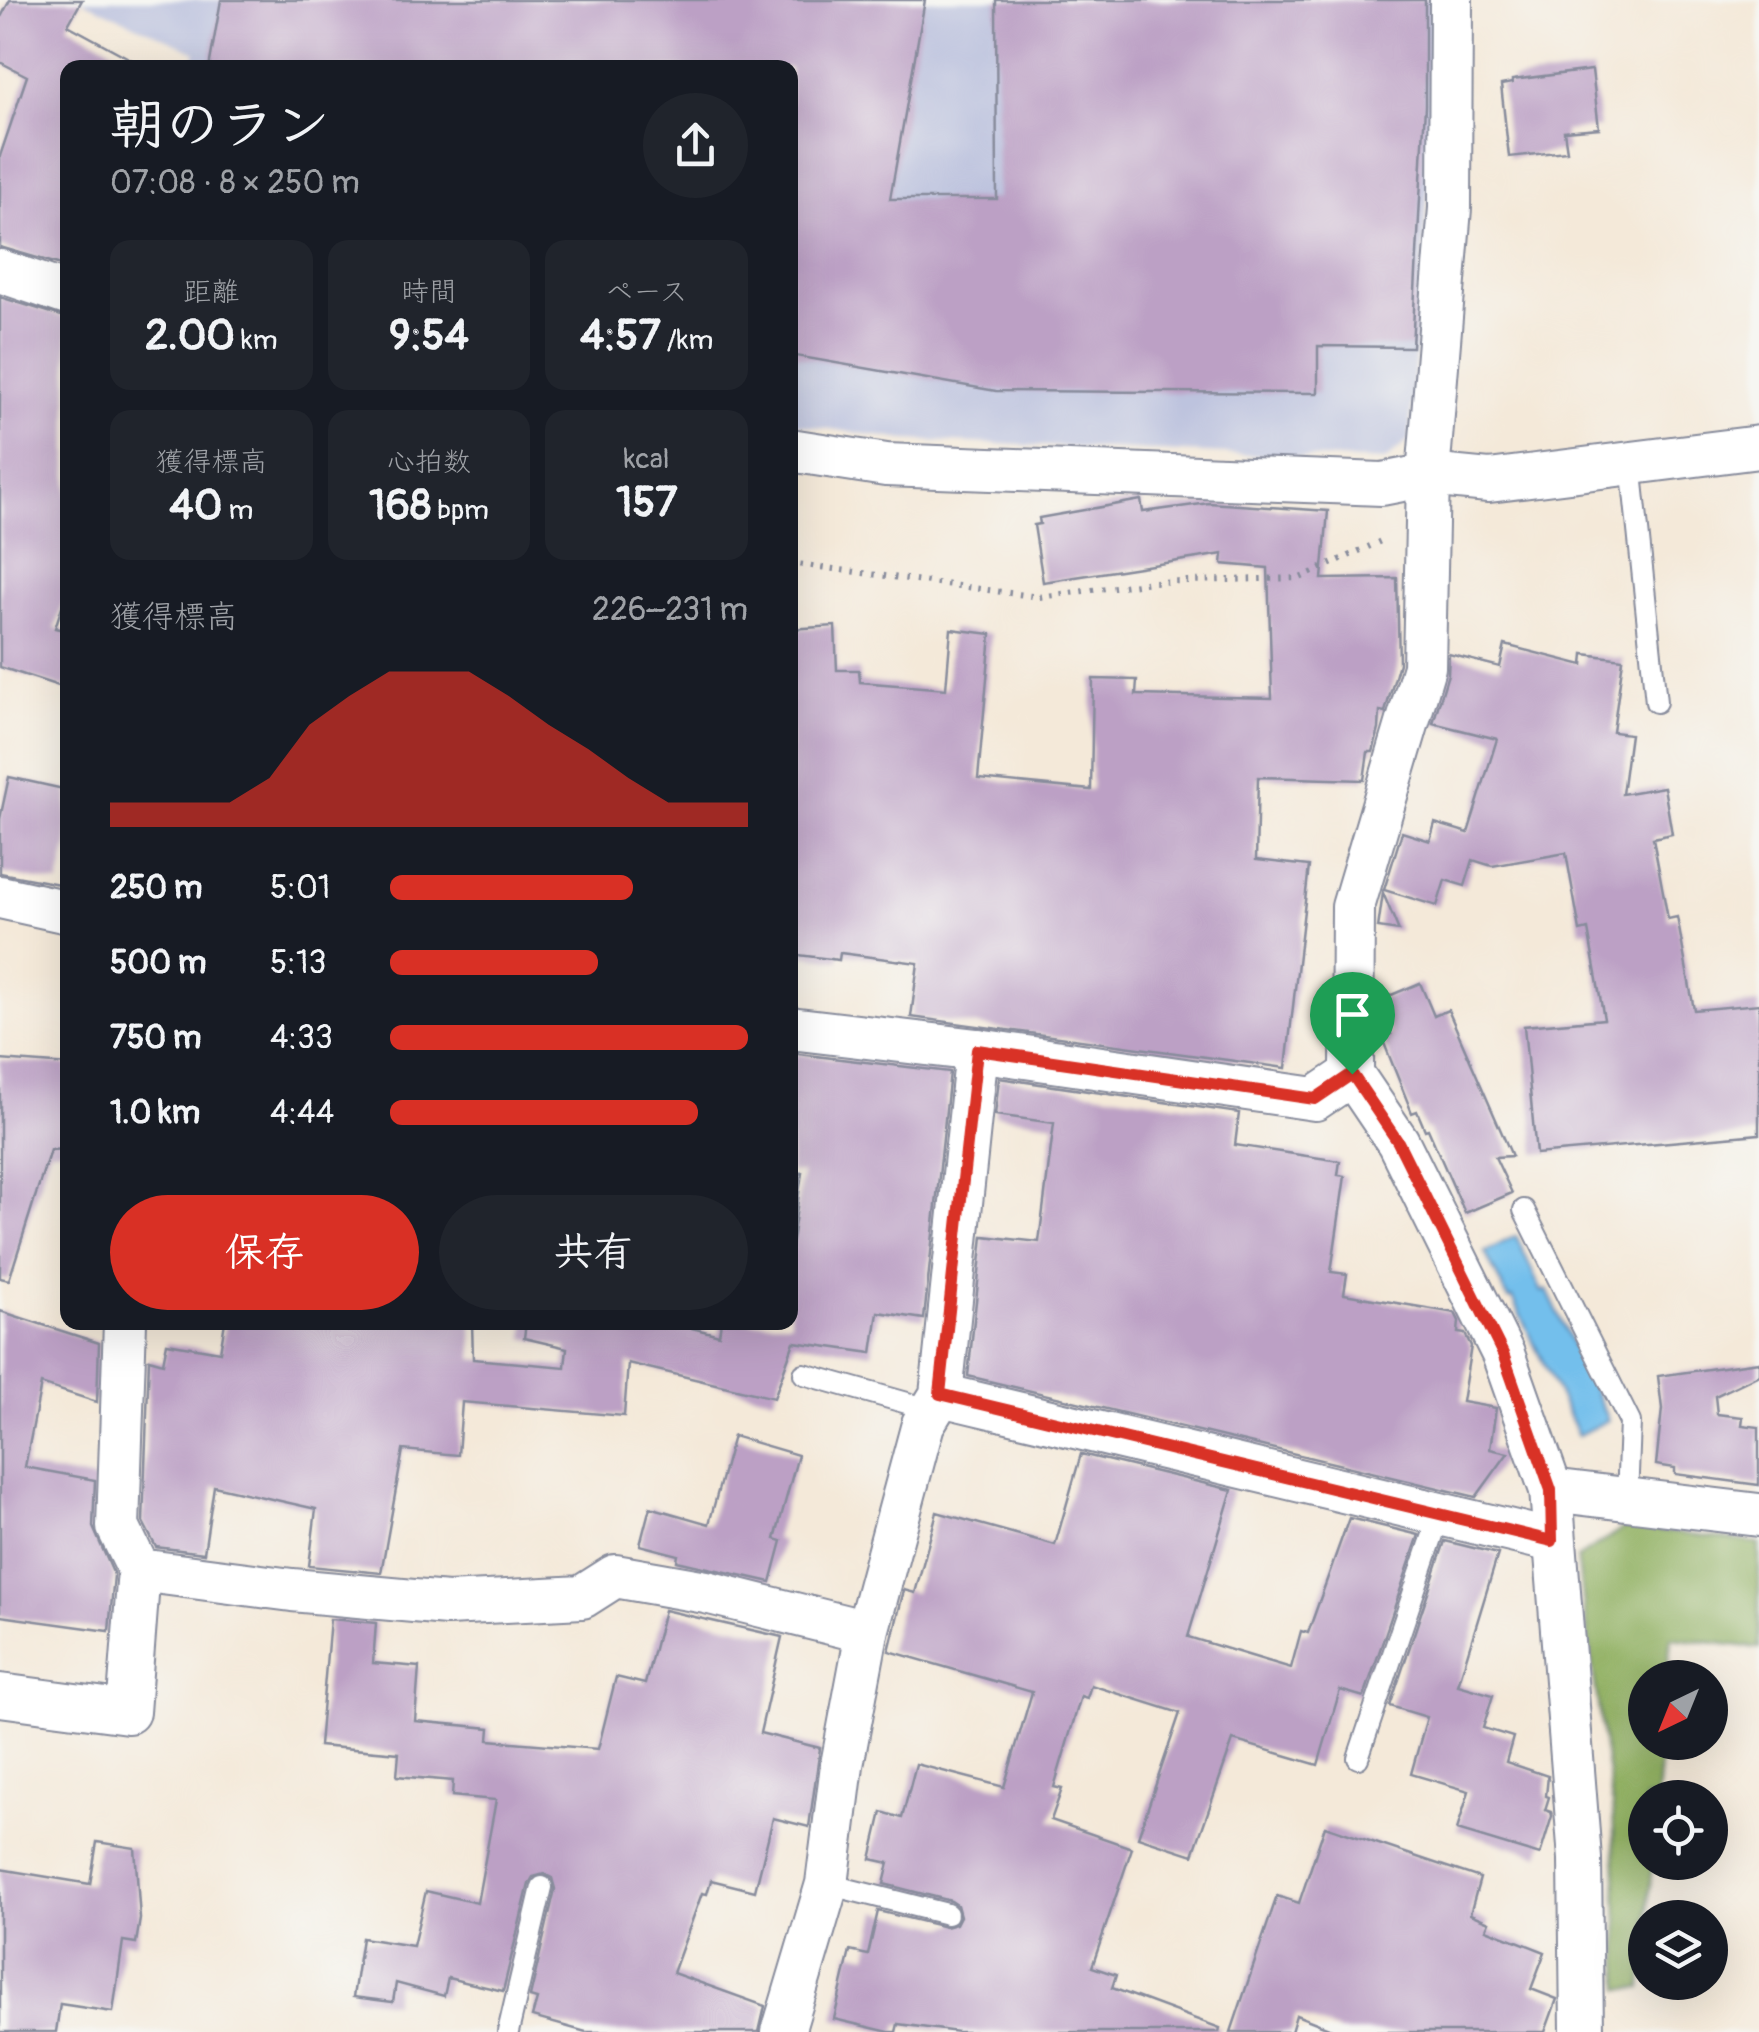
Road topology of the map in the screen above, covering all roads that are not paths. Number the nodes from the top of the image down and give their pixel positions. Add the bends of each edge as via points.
1 (1451, 0) edge
2 (0, 271) edge
3 (60, 291) edge
4 (1759, 447) edge
5 (798, 451) edge
6 (1631, 463) junction
7 (1428, 475) junction
8 (1656, 702) dead end
9 (0, 897) edge
10 (60, 910) edge
11 (798, 1029) edge
12 (977, 1050) junction
13 (1352, 1074) junction
14 (1524, 1210) dead end
15 (125, 1330) edge
16 (804, 1374) dead end
17 (936, 1402) junction
18 (1551, 1490) junction
19 (1627, 1499) junction
20 (1440, 1514) junction
21 (1759, 1515) edge
22 (1552, 1541) junction
23 (139, 1570) junction
24 (867, 1632) junction
25 (0, 1695) edge
26 (1358, 1758) dead end
27 (828, 1884) junction
28 (542, 1887) dead end
29 (947, 1914) dead end
30 (508, 2032) edge
31 (783, 2032) edge
32 (1582, 2032) edge

1 - 7 street via 1450,208
2 - 3 street
4 - 6 street
5 - 7 street via 886,465 1164,476 1382,484
6 - 7 street via 1488,481
6 - 8 lane
7 - 13 street via 1424,667 1353,907
9 - 10 street
11 - 12 street
12 - 13 street via 1315,1099
12 - 17 street
13 - 18 street via 1398,1142 1503,1354
14 - 19 lane via 1630,1422
15 - 23 street via 118,1526
16 - 17 lane
17 - 20 street
17 - 24 street via 923,1424
18 - 19 street
18 - 22 street
19 - 21 street
20 - 22 street
20 - 26 lane
22 - 32 street via 1580,1859
23 - 24 street via 447,1604 582,1597 615,1576
23 - 25 street via 128,1712
24 - 27 street
27 - 29 lane
27 - 31 street
28 - 30 lane

